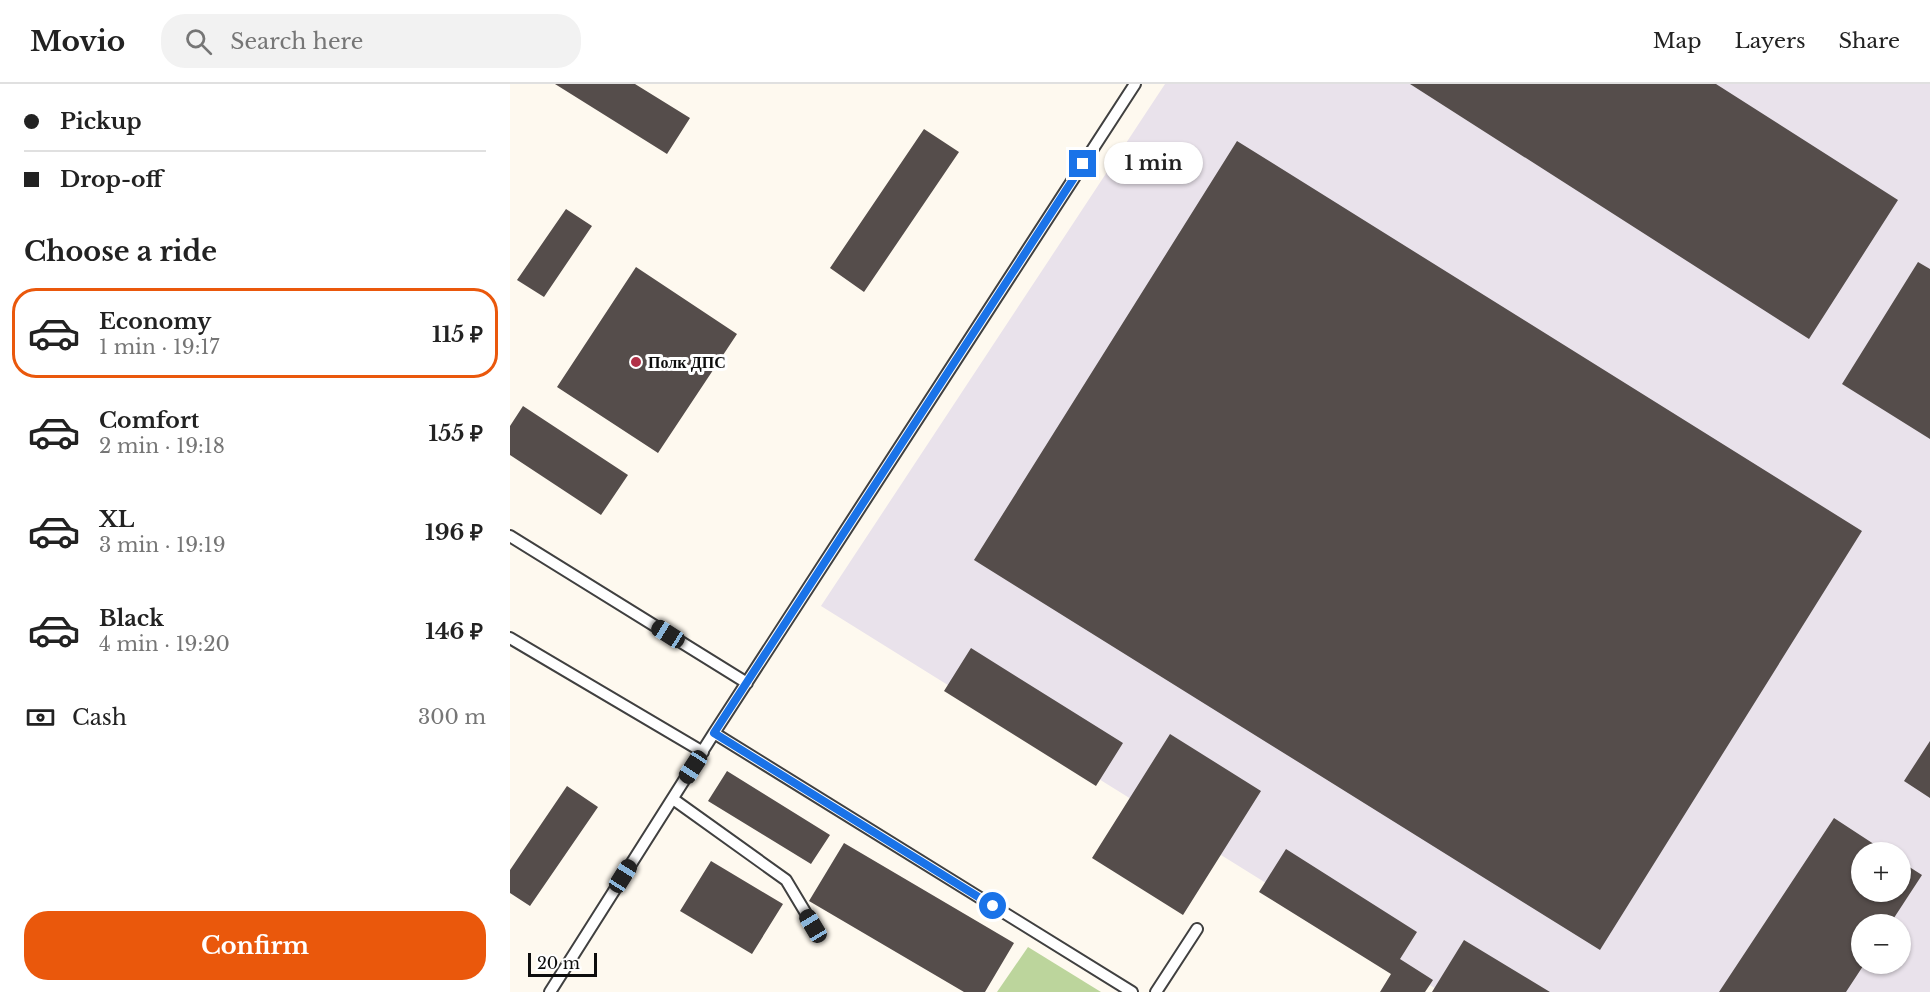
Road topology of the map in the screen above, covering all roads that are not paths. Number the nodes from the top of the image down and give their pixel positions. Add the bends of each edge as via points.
1 (1135, 84) edge
2 (510, 536) edge
3 (510, 638) edge
4 (747, 683) junction
5 (714, 733) junction
6 (703, 752) junction
7 (673, 799) junction
8 (813, 926) dead end
9 (1197, 928) dead end
10 (550, 992) edge
11 (1131, 992) edge
12 (1156, 992) edge

1 - 4 lane
2 - 4 lane
3 - 6 lane
4 - 5 lane
5 - 6 lane
5 - 11 lane
6 - 7 lane
7 - 8 lane via 786,880
7 - 10 lane
9 - 12 lane

